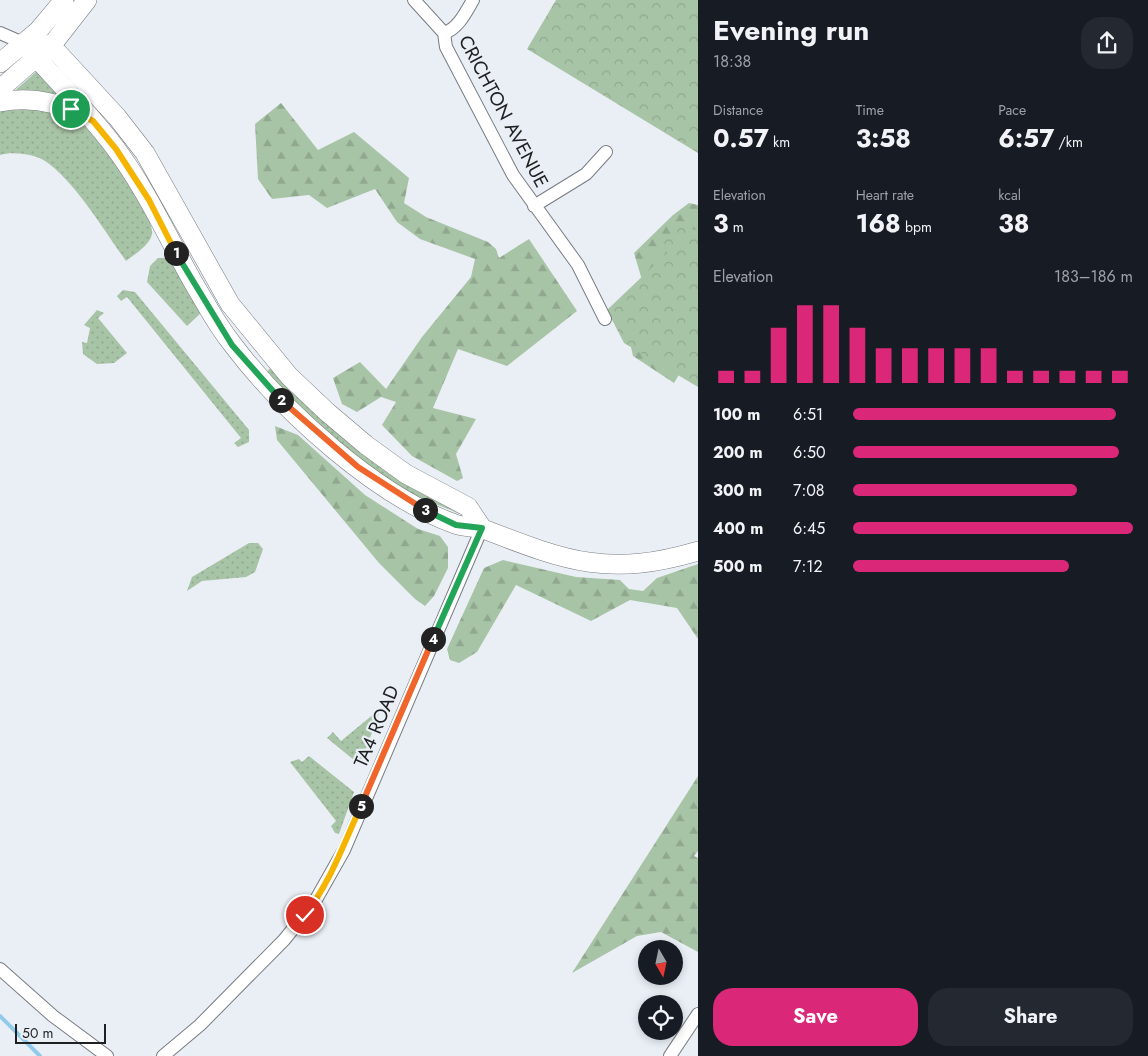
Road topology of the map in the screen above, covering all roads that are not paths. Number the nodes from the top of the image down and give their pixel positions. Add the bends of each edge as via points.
1 (64, 0) edge
2 (87, 0) edge
3 (414, 0) edge
4 (473, 0) edge
5 (0, 33) edge
6 (444, 33) junction
7 (23, 43) junction
8 (42, 53) junction
9 (0, 63) edge
10 (0, 89) edge
11 (0, 102) edge
12 (93, 121) junction
13 (606, 152) dead end
14 (534, 206) junction
15 (605, 319) dead end
16 (482, 528) junction
17 (698, 551) edge
18 (0, 969) edge
19 (698, 1014) edge
20 (107, 1056) edge
21 (162, 1056) edge
22 (670, 1056) edge

1 - 7 street via 38,31
2 - 8 street
3 - 6 street, CRICHTON AVENUE
4 - 6 street via 451,31
5 - 7 street
6 - 14 street, CRICHTON AVENUE via 446,47 513,175
7 - 8 street
7 - 9 street
8 - 10 street
8 - 12 street
8 - 16 street via 58,53 117,117 145,154 230,304 290,376 366,445 406,474 468,507
11 - 12 street via 31,99 55,103
12 - 16 street via 135,177 232,345 274,393 378,482 456,525
13 - 14 street via 586,174
14 - 15 street, CRICHTON AVENUE via 578,265
16 - 17 street via 542,552 587,563 643,564
16 - 21 street, TA4 ROAD via 344,850 325,885 275,950 200,1025
18 - 20 street via 53,1016
19 - 22 street

